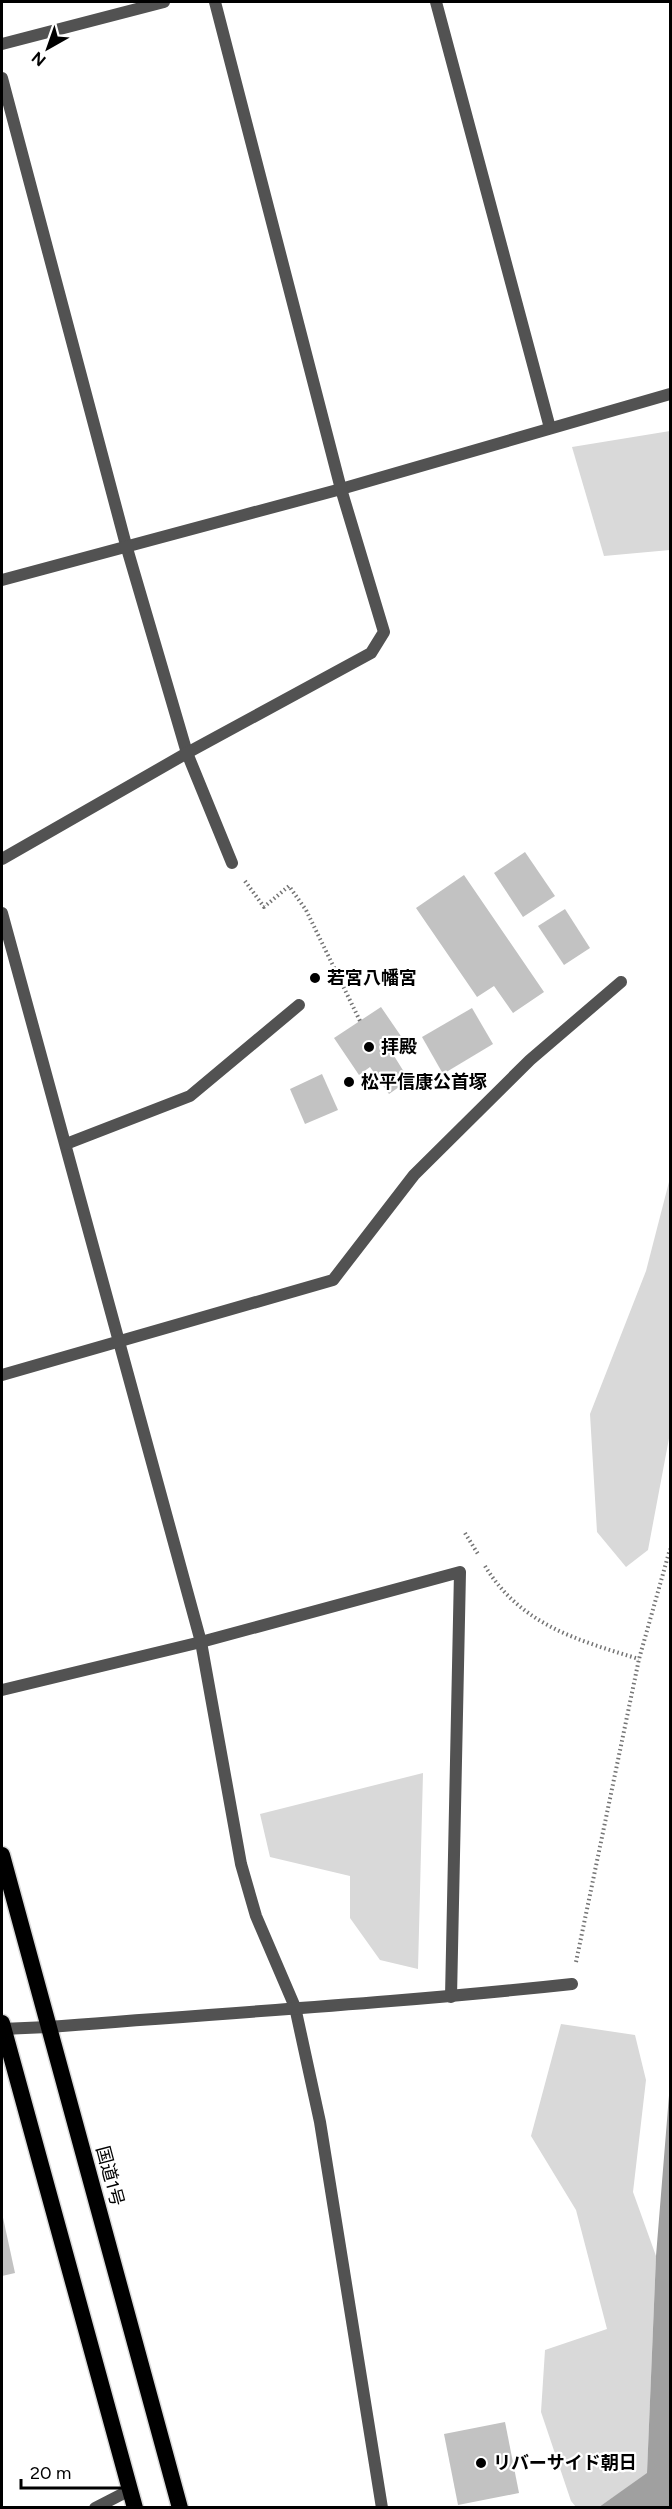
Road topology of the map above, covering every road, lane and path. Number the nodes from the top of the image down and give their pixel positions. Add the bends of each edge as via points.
1 (164, 2) edge
2 (214, 2) edge
3 (436, 2) edge
4 (2, 44) edge
5 (2, 78) edge
6 (670, 394) edge
7 (550, 428) junction
8 (341, 489) junction
9 (126, 545) junction
10 (2, 580) edge
11 (187, 753) junction
12 (2, 860) edge
13 (232, 863) joint
14 (2, 913) edge
15 (621, 982) dead end
16 (299, 1005) dead end
17 (360, 1021) dead end
18 (66, 1144) junction
19 (120, 1342) junction
20 (2, 1375) edge
21 (465, 1533) dead end
22 (670, 1549) edge
23 (201, 1642) junction
24 (639, 1659) junction
25 (2, 1690) edge
26 (2, 1855) edge
27 (572, 1983) joint
28 (450, 1997) junction
29 (295, 2007) junction
30 (2, 2027) edge
31 (48, 2027) junction
32 (130, 2490) junction
33 (95, 2508) edge
34 (135, 2508) edge
35 (180, 2508) edge
36 (382, 2508) edge

1 - 4 street
2 - 8 street
3 - 7 street
5 - 9 street
6 - 7 street
7 - 8 street
8 - 9 street
8 - 11 street via 384,632 371,653
9 - 10 street
9 - 11 street
11 - 12 street
11 - 13 street
13 - 17 path via 264,907 289,886 306,909
14 - 18 street
15 - 19 street via 530,1060 414,1174 333,1280
16 - 18 street via 190,1096
18 - 19 street
19 - 20 street
19 - 23 street
21 - 24 path via 504,1593 535,1618 582,1642
22 - 24 path
23 - 25 street
23 - 28 street via 460,1572
23 - 29 street via 241,1864 256,1916
24 - 27 path
26 - 31 highway, 国道1号
27 - 28 street
28 - 29 street
29 - 31 street
29 - 36 street via 320,2122
30 - 31 street
30 - 32 highway
31 - 35 highway, 国道1号
32 - 33 street
32 - 34 highway

